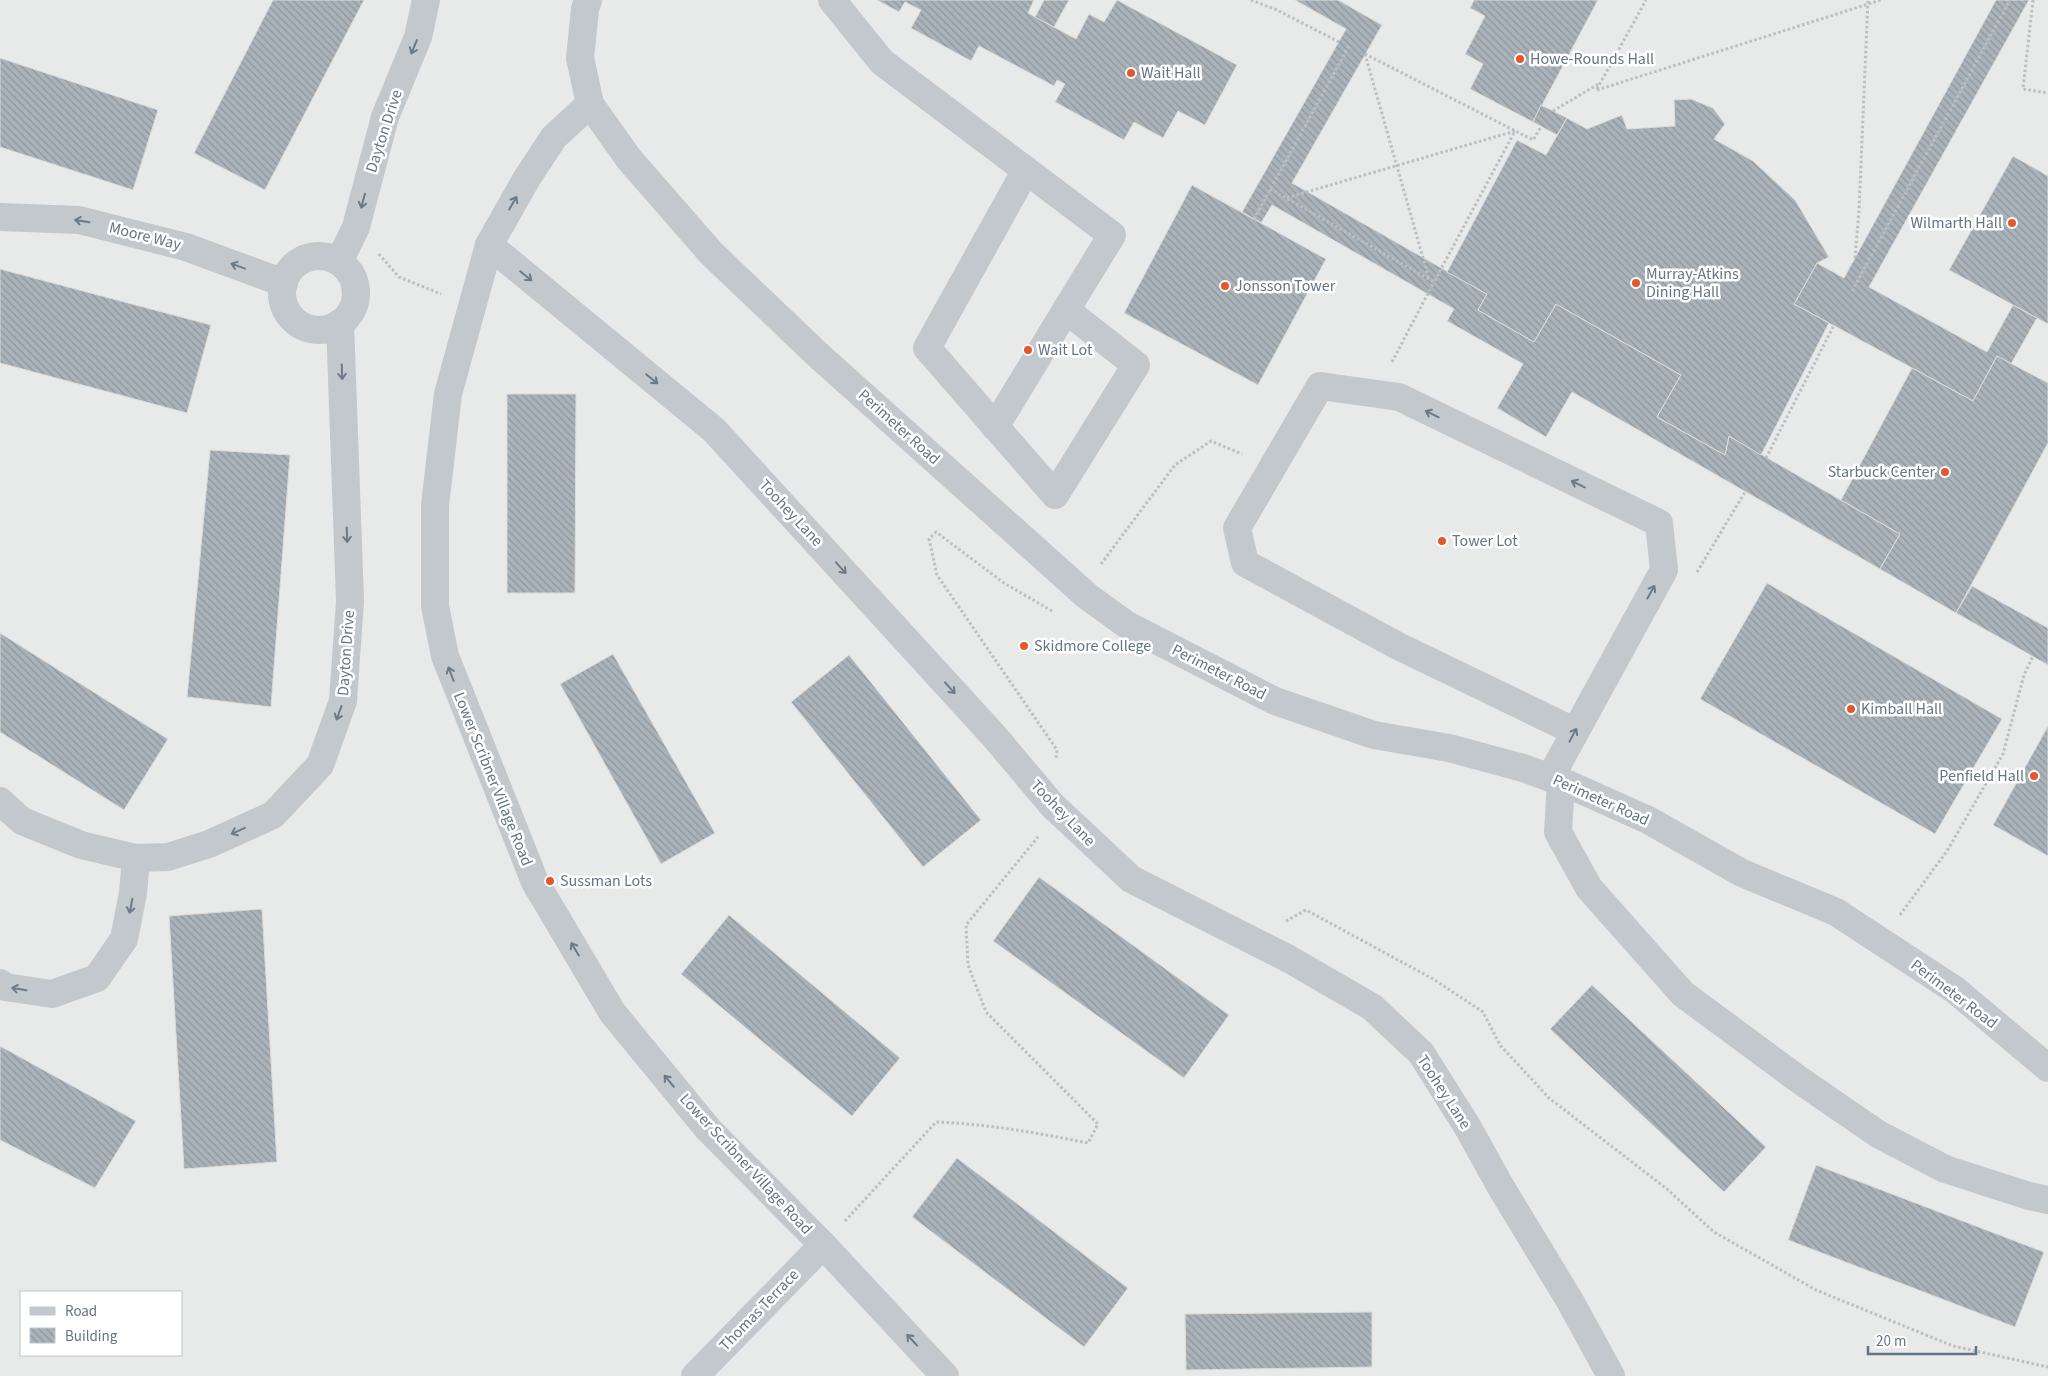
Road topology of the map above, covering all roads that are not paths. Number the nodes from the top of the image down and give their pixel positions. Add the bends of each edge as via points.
1 (426, 0) edge
2 (588, 0) edge
3 (832, 0) edge
4 (590, 104) junction
5 (1026, 170) junction
6 (0, 216) edge
7 (489, 245) junction
8 (339, 262) junction
9 (284, 283) junction
10 (1066, 310) junction
11 (340, 323) junction
12 (995, 427) junction
13 (1574, 731) junction
14 (1556, 780) junction
15 (0, 801) edge
16 (136, 858) junction
17 (0, 983) edge
18 (2048, 1068) edge
19 (2048, 1200) edge
20 (823, 1245) junction
21 (695, 1376) edge
22 (944, 1376) edge
23 (1611, 1376) edge

1 -> 8 lane, Dayton Drive via 418,36 385,117 356,227
2 - 4 lane, Perimeter Road via 584,9 580,58
3 - 5 lane via 882,62
7 -> 4 lane, Lower Scribner Village Road via 554,137
4 - 14 lane, Perimeter Road via 628,159 711,252 818,355 1087,596 1127,625 1275,701 1374,735 1449,748
5 - 10 lane via 1112,235
5 - 12 lane via 927,348
9 -> 6 lane, Moore Way via 186,247 79,220
20 -> 7 lane, Lower Scribner Village Road via 708,1129 612,1012 535,882 445,656 435,606 435,505 448,394
7 -> 23 lane, Toohey Lane via 714,430 981,722 1052,805 1130,879 1289,959 1372,1008 1421,1053 1570,1301
8 - 9 lane via 314,256 298,262
8 - 11 lane via 348,270 356,287 349,314
9 - 11 lane via 282,298 294,320 316,330
10 - 12 lane
10 - 12 lane via 1136,365 1055,495
11 -> 16 lane, Dayton Drive via 350,601 343,701 320,765 273,815 209,844 168,857
13 -> 13 lane via 1664,570 1659,523 1399,397 1320,386 1237,528 1245,563 1398,646
14 -> 13 lane
14 - 18 lane, Perimeter Road via 1648,820 1742,873 1836,912 1954,990
14 - 19 lane via 1558,832 1589,888 1683,994 1878,1134 1945,1169
15 - 16 lane, Dayton Drive via 22,821 81,846
16 -> 17 lane via 124,939 97,978 52,994 5,987
20 - 21 lane, Thomas Terrace
22 -> 20 lane, Lower Scribner Village Road

